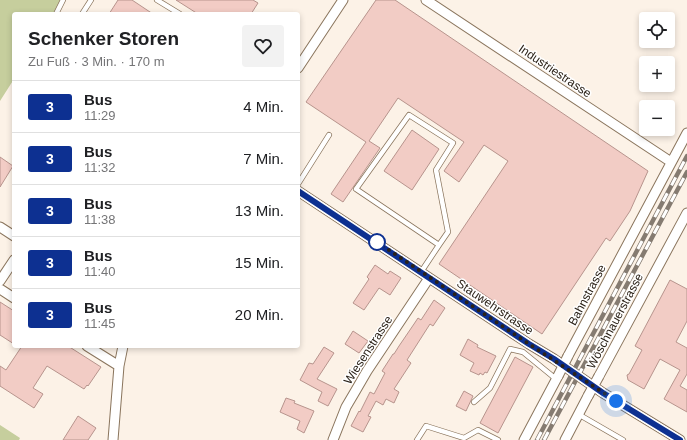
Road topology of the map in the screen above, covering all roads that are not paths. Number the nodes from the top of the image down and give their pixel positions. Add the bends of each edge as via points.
1 (63, 0) edge
2 (91, 0) edge
3 (157, 0) edge
4 (343, 0) edge
5 (426, 0) edge
6 (57, 12) edge
7 (83, 12) edge
8 (177, 12) edge
9 (300, 65) edge
10 (687, 133) edge
11 (328, 135) dead end
12 (671, 162) junction
13 (300, 181) edge
14 (300, 192) edge
15 (687, 213) edge
16 (0, 227) edge
17 (12, 235) edge
18 (439, 245) junction
19 (12, 263) edge
20 (421, 272) junction
21 (430, 278) junction
22 (0, 281) edge
23 (0, 289) edge
24 (12, 297) edge
25 (90, 348) edge
26 (123, 348) edge
27 (119, 366) junction
28 (557, 377) junction
29 (474, 402) dead end
30 (578, 414) junction
31 (113, 440) edge
32 (333, 440) edge
33 (417, 440) edge
34 (498, 440) edge
35 (524, 440) edge
36 (564, 440) edge
37 (623, 440) edge
38 (680, 440) edge

1 - 6 lane
2 - 7 lane
3 - 8 lane
4 - 9 street
5 - 12 street, Industriestrasse
10 - 12 street, Bahnstrasse
11 - 13 lane
12 - 28 street, Bahnstrasse, bridge
14 - 20 street, Stauwehrstrasse
15 - 30 street, Wöschnauerstrasse, bridge
16 - 17 street
18 - 18 lane via 356,189 409,115 452,143 436,170 448,232
18 - 20 lane
19 - 22 street
20 - 21 street, Stauwehrstrasse
21 - 32 street, Wiesenstrasse via 367,371 346,407
21 - 38 street, Stauwehrstrasse via 603,393
23 - 24 street
25 - 27 street
26 - 27 street
27 - 31 street
28 - 29 lane via 523,352 510,349 490,388
28 - 35 street, Bahnstrasse
30 - 36 street, Wöschnauerstrasse
30 - 37 lane
33 - 34 lane via 426,426 464,438 478,430

